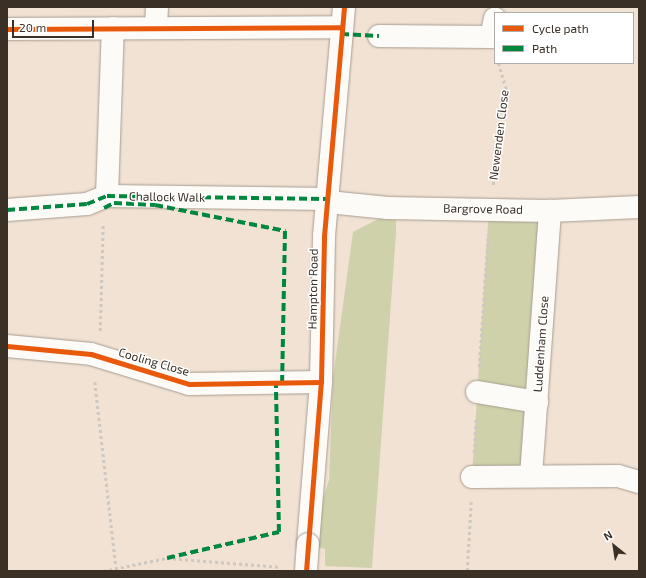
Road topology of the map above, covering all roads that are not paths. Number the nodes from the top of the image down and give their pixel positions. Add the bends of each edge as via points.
1 (156, 17) edge
2 (343, 17) edge
3 (493, 27) edge
4 (112, 28) junction
5 (7, 29) edge
6 (379, 36) dead end
7 (107, 196) junction
8 (328, 201) junction
9 (639, 207) edge
10 (7, 210) edge
11 (550, 211) junction
12 (7, 346) edge
13 (321, 382) junction
14 (477, 392) dead end
15 (537, 402) junction
16 (531, 476) junction
17 (472, 477) dead end
18 (639, 482) edge
19 (306, 571) edge

1 - 2 street
1 - 4 street
2 - 8 street, Hampton Road
3 - 6 street
4 - 5 street
4 - 7 street
7 - 8 street, Challock Walk
7 - 10 street, Challock Walk via 81,205
8 - 11 street, Bargrove Road via 388,208
8 - 13 street, Hampton Road
9 - 11 street, Bargrove Road
11 - 15 street, Luddenham Close
12 - 13 street, Cooling Close via 91,354 189,384
13 - 19 street, Hampton Road, bridge
14 - 15 street
15 - 16 street, Luddenham Close
16 - 17 street
16 - 18 street via 618,476

